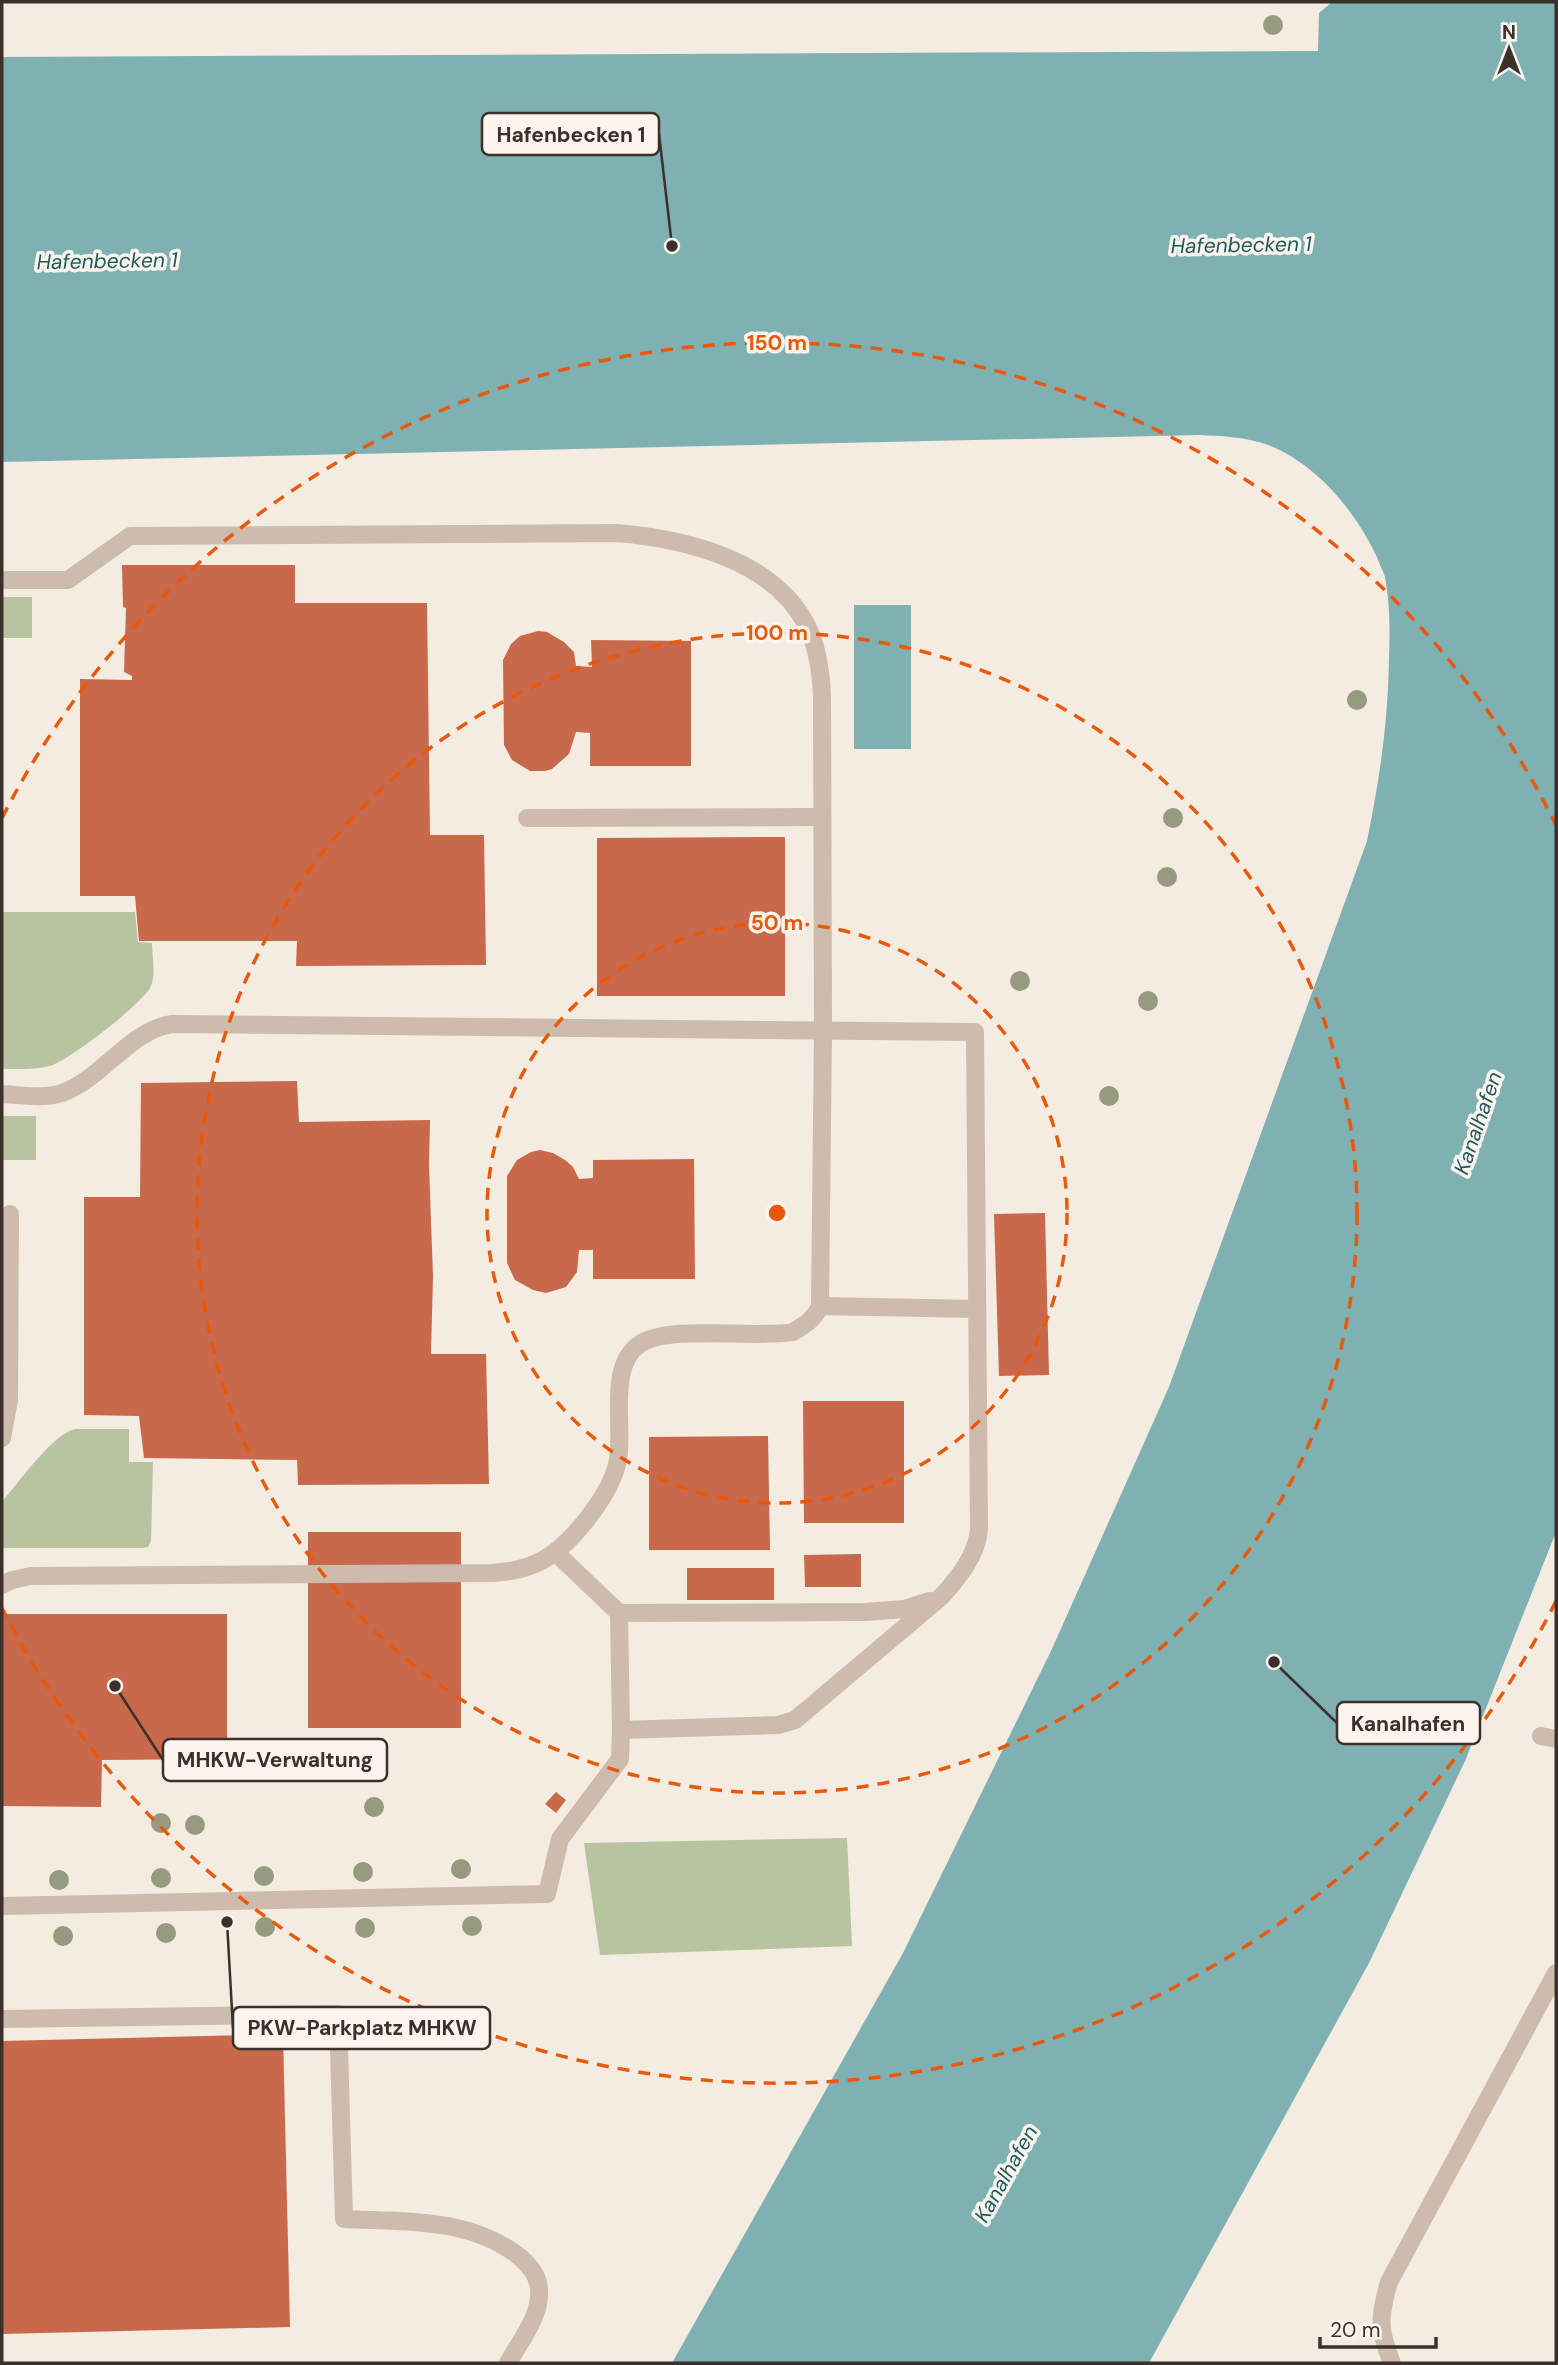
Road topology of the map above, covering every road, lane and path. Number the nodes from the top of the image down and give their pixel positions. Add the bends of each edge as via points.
1 (2, 580) edge
2 (821, 817) junction
3 (527, 818) dead end
4 (823, 1031) junction
5 (2, 1094) edge
6 (10, 1214) dead end
7 (820, 1306) junction
8 (977, 1309) junction
9 (2, 1438) edge
10 (555, 1552) junction
11 (2, 1585) edge
12 (942, 1596) junction
13 (619, 1613) junction
14 (621, 1730) junction
15 (2, 1906) edge
16 (1556, 1973) edge
17 (2, 2019) edge
18 (508, 2363) edge
19 (1392, 2363) edge

1 - 2 lane via 68,580 130,536 618,533 691,546 760,575 787,597 806,624 817,652 821,682
2 - 3 lane
2 - 4 lane
4 - 5 lane via 172,1024 143,1035 62,1093
4 - 7 lane
4 - 8 lane via 975,1032
6 - 9 lane via 9,1400
7 - 8 lane
7 - 10 lane via 809,1323 793,1332 666,1336 646,1341 630,1352 621,1374 614,1474 595,1508
8 - 12 lane via 978,1538 971,1557
10 - 11 lane via 521,1569 492,1573 31,1576
10 - 13 lane
12 - 13 lane via 914,1607 866,1612
12 - 14 lane via 790,1723
13 - 14 lane
14 - 15 lane via 620,1759 560,1839 547,1894
16 - 19 lane via 1389,2282 1380,2314 1382,2339
17 - 18 lane via 338,2014 344,2220 458,2227 505,2246 526,2262 540,2287 538,2306

